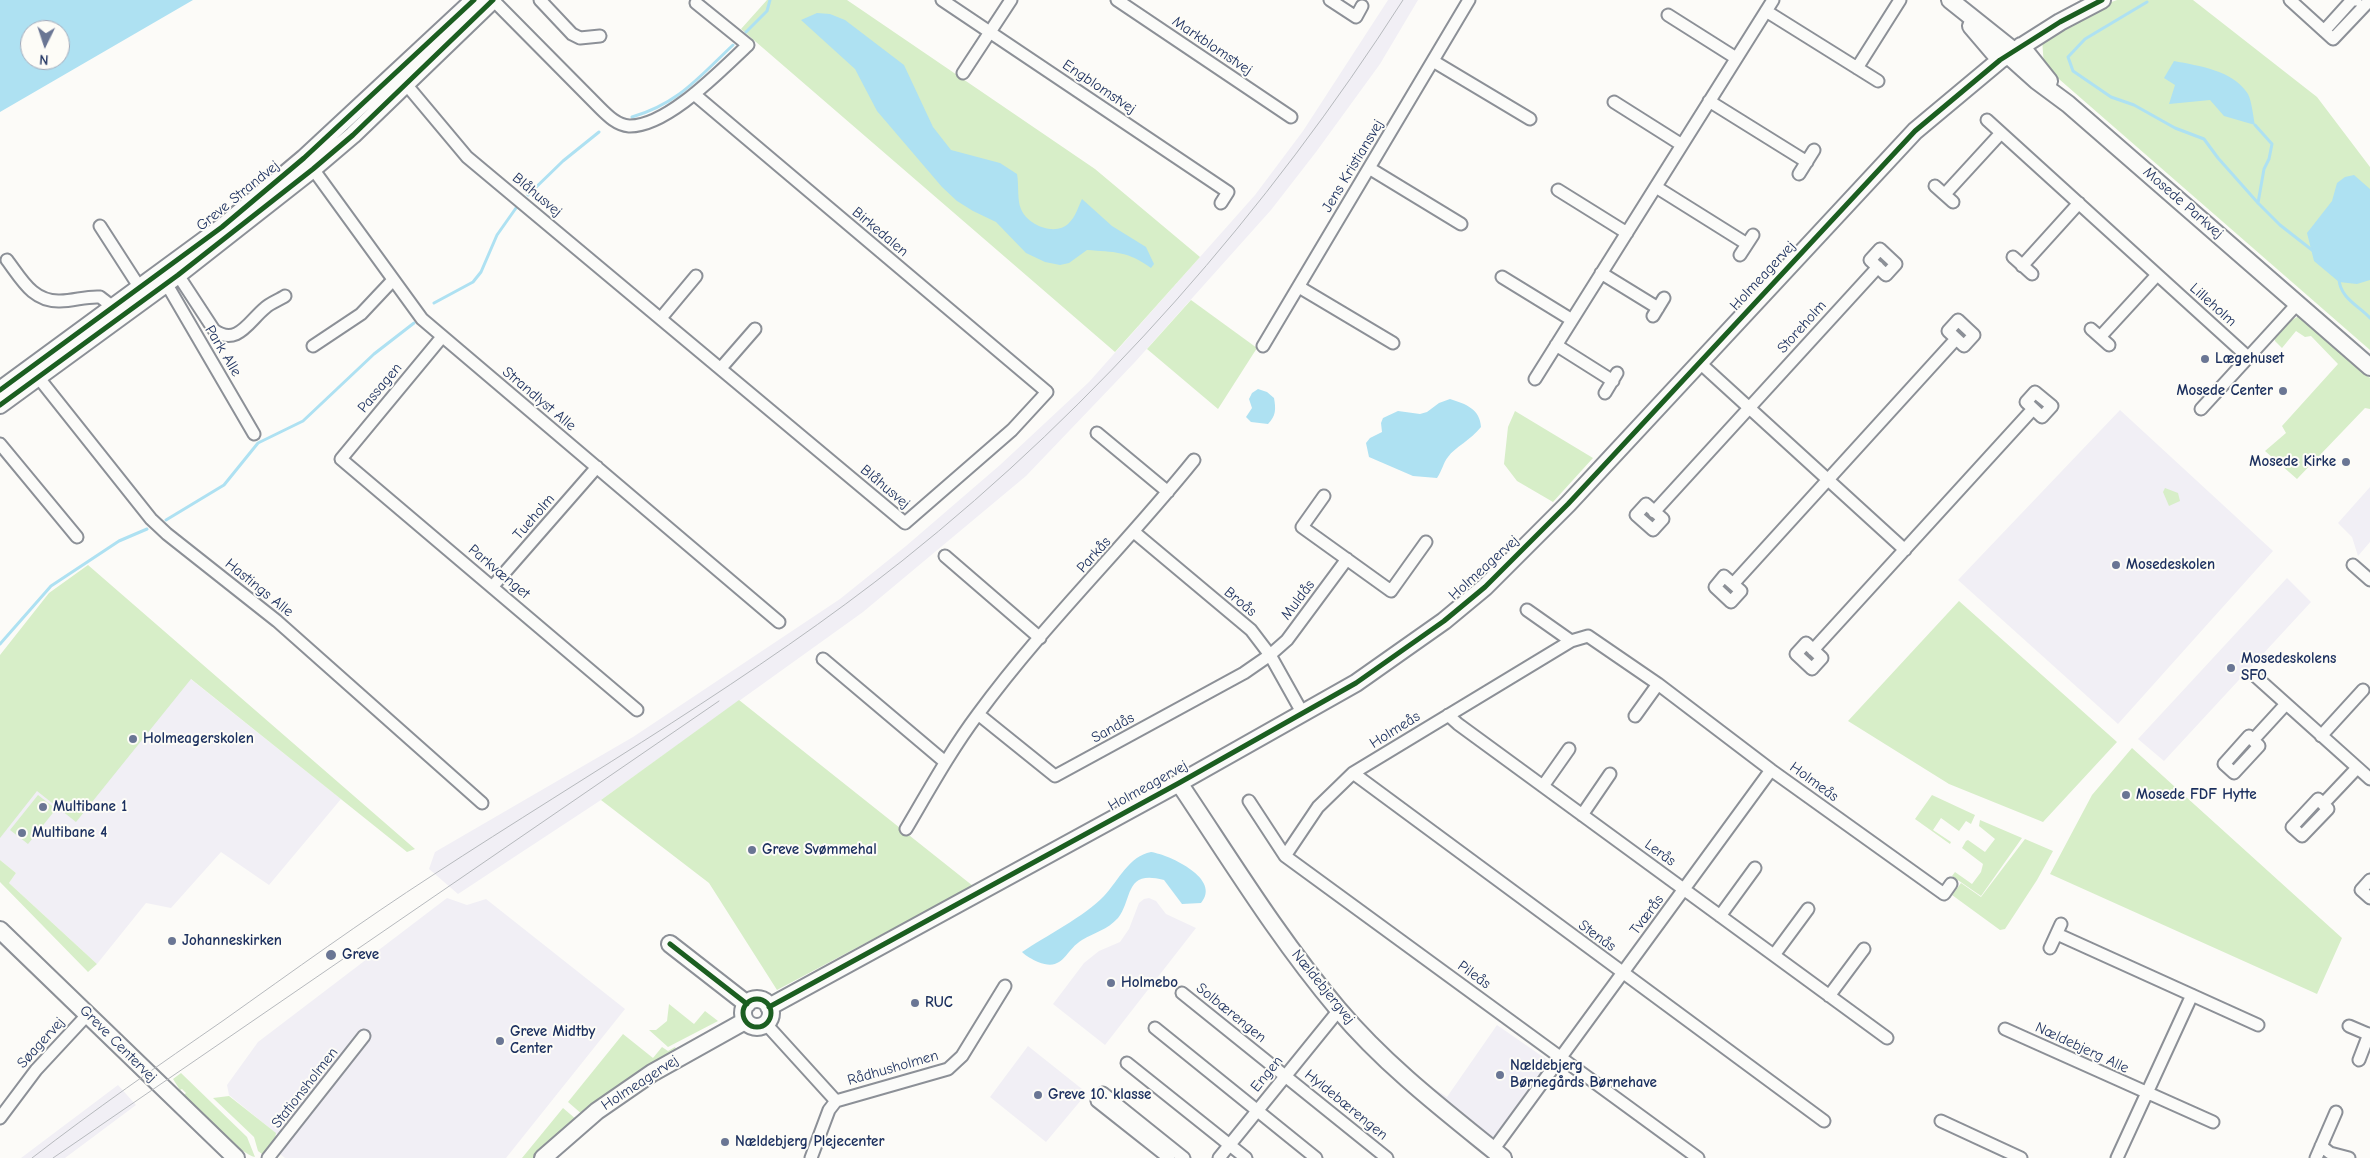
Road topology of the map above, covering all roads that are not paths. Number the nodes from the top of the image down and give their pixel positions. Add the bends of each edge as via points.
1 (474, 0) edge
2 (493, 0) edge
3 (540, 0) edge
4 (942, 0) edge
5 (1010, 0) edge
6 (1116, 0) edge
7 (1330, 0) edge
8 (1469, 0) edge
9 (1773, 0) edge
10 (1900, 0) edge
11 (1949, 0) edge
12 (2102, 0) edge
13 (2290, 0) edge
14 (2356, 0) edge
15 (2370, 0) edge
16 (696, 3) dead end
17 (1362, 6) dead end
18 (1766, 11) junction
19 (1668, 15) dead end
20 (2324, 31) junction
21 (990, 32) junction
22 (600, 36) dead end
23 (2011, 53) junction
24 (1736, 58) junction
25 (1433, 61) junction
26 (1857, 68) junction
27 (963, 73) dead end
28 (1878, 81) dead end
29 (405, 83) junction
30 (694, 94) junction
31 (1709, 101) junction
32 (1614, 102) dead end
33 (1291, 117) dead end
34 (1530, 119) dead end
35 (1987, 120) dead end
36 (2001, 133) junction
37 (1682, 145) junction
38 (1814, 150) dead end
39 (1807, 162) junction
40 (1368, 168) junction
41 (313, 169) junction
42 (1799, 174) dead end
43 (1935, 186) dead end
44 (1656, 187) junction
45 (1558, 190) dead end
46 (1221, 203) dead end
47 (2079, 203) junction
48 (1461, 224) dead end
49 (100, 226) dead end
50 (1627, 233) junction
51 (1740, 255) dead end
52 (2013, 257) dead end
53 (7, 260) dead end
54 (2022, 266) junction
55 (1878, 267) dead end
56 (1601, 273) junction
57 (2032, 274) dead end
58 (2157, 275) junction
59 (696, 276) dead end
60 (1502, 277) dead end
61 (172, 279) junction
62 (392, 280) junction
63 (1299, 287) junction
64 (140, 288) junction
65 (285, 296) dead end
66 (1664, 298) dead end
67 (2298, 303) junction
68 (113, 307) junction
69 (661, 318) junction
70 (1572, 320) junction
71 (2091, 328) dead end
72 (755, 329) dead end
73 (442, 337) junction
74 (1956, 339) dead end
75 (1393, 343) dead end
76 (1556, 345) junction
77 (312, 346) dead end
78 (1263, 346) dead end
79 (2249, 358) junction
80 (1700, 363) junction
81 (2370, 367) edge
82 (721, 368) junction
83 (38, 377) junction
84 (1535, 379) dead end
85 (0, 390) edge
86 (1047, 392) joint
87 (1605, 393) dead end
88 (0, 405) edge
89 (1749, 408) junction
90 (2033, 409) dead end
91 (2202, 409) dead end
92 (1097, 433) dead end
93 (254, 434) dead end
94 (0, 444) edge
95 (341, 459) joint
96 (1194, 460) dead end
97 (597, 467) junction
98 (1828, 479) junction
99 (1168, 492) junction
100 (1324, 496) dead end
101 (1654, 512) dead end
102 (1134, 532) junction
103 (78, 538) dead end
104 (1426, 542) dead end
105 (1905, 550) junction
106 (946, 556) dead end
107 (1347, 559) junction
108 (2353, 566) dead end
109 (2370, 580) edge
110 (1733, 584) dead end
111 (493, 586) junction
112 (1528, 610) dead end
113 (779, 622) dead end
114 (1040, 638) junction
115 (1571, 641) junction
116 (1813, 650) dead end
117 (1270, 655) junction
118 (823, 659) dead end
119 (2254, 675) dead end
120 (1658, 684) junction
121 (2363, 690) dead end
122 (2286, 704) junction
123 (637, 710) dead end
124 (978, 714) junction
125 (1303, 714) junction
126 (1448, 715) junction
127 (1635, 716) dead end
128 (2321, 736) junction
129 (2253, 740) dead end
130 (1569, 749) dead end
131 (945, 762) junction
132 (2357, 768) junction
133 (1771, 770) junction
134 (1352, 773) junction
135 (1610, 774) dead end
136 (2370, 779) edge
137 (1179, 783) junction
138 (1543, 786) junction
139 (1249, 801) dead end
140 (482, 803) dead end
141 (2323, 804) dead end
142 (1582, 815) junction
143 (906, 829) dead end
144 (1284, 856) junction
145 (1755, 868) dead end
146 (2370, 880) edge
147 (1951, 884) dead end
148 (1684, 890) junction
149 (2370, 898) edge
150 (1808, 909) dead end
151 (1720, 916) junction
152 (0, 930) edge
153 (670, 944) dead end
154 (2050, 948) dead end
155 (1864, 949) dead end
156 (1774, 955) junction
157 (1622, 973) junction
158 (1005, 986) dead end
159 (1182, 993) dead end
160 (2192, 995) junction
161 (1829, 996) junction
162 (747, 1004) junction
163 (769, 1007) junction
164 (1339, 1010) junction
165 (88, 1014) junction
166 (745, 1021) junction
167 (766, 1024) junction
168 (2258, 1025) dead end
169 (2349, 1026) dead end
170 (1155, 1028) dead end
171 (2005, 1029) dead end
172 (2369, 1034) edge
173 (364, 1036) dead end
174 (1887, 1038) dead end
175 (1561, 1056) junction
176 (2359, 1060) dead end
177 (1127, 1063) dead end
178 (1285, 1076) junction
179 (2145, 1093) junction
180 (836, 1101) junction
181 (1257, 1111) junction
182 (2336, 1112) dead end
183 (1, 1114) edge
184 (1824, 1121) dead end
185 (1941, 1121) dead end
186 (2213, 1122) dead end
187 (1230, 1145) junction
188 (2321, 1146) junction
189 (1498, 1154) edge
190 (236, 1158) edge
191 (268, 1158) edge
192 (543, 1158) edge
193 (811, 1158) edge
194 (1169, 1158) edge
195 (1184, 1158) edge
196 (1219, 1158) edge
197 (1246, 1158) edge
198 (1316, 1158) edge
199 (1387, 1158) edge
200 (1698, 1158) edge
201 (2021, 1158) edge
202 (2117, 1158) edge
203 (2316, 1158) edge
204 (2349, 1158) edge

1 - 64 street, Greve Strandvej via 304,158 222,227
2 - 29 street, Greve Strandvej
2 - 30 street via 613,120 638,125 651,121
3 - 22 street via 572,34 580,38
4 - 21 street, Engblomstvej
5 - 21 street
6 - 33 street, Markblomstvej
7 - 17 street via 1356,16
8 - 25 street, Jens Kristiansvej
9 - 18 street
10 - 26 street
11 - 23 street, Mosede Parkvej via 1983,38
12 - 23 street, Holmeagervej
13 - 20 street
14 - 20 street via 2352,0
15 - 20 street via 2333,40
16 - 30 street via 748,45
18 - 24 street
18 - 26 street
19 - 24 street
21 - 27 street
21 - 46 street, Engblomstvej via 1228,192
23 - 67 street, Mosede Parkvej
23 - 80 street, Holmeagervej via 1915,132
24 - 31 street
25 - 34 street
25 - 40 street, Jens Kristiansvej
26 - 28 street
29 - 41 street, Greve Strandvej
29 - 69 street, Blåhusvej via 467,157
30 - 86 street, Birkedalen
31 - 37 street
31 - 39 street
32 - 37 street
35 - 36 street, Lilleholm
36 - 43 street via 1949,198
36 - 47 street, Lilleholm
37 - 44 street
38 - 39 street
39 - 42 street
40 - 48 street
40 - 63 street, Jens Kristiansvej
41 - 61 street, Greve Strandvej
41 - 62 street, Strandlyst Alle
44 - 50 street
44 - 51 street via 1750,239
45 - 50 street
47 - 54 street
47 - 58 street, Lilleholm
49 - 64 street
50 - 56 street
52 - 54 street
53 - 68 street via 32,293 46,300 100,297
54 - 57 street
55 - 89 street, Storeholm
56 - 66 street via 1655,312
56 - 70 street
58 - 71 street via 2104,341
58 - 79 street, Lilleholm
59 - 69 street
60 - 70 street
61 - 65 street via 222,336 236,334 265,308
61 - 83 street, Greve Strandvej
61 - 93 street, Park Alle
62 - 73 street, Strandlyst Alle via 422,319
62 - 77 street via 361,314
63 - 75 street
63 - 78 street, Jens Kristiansvej
64 - 68 street, Greve Strandvej
67 - 79 street
67 - 81 street, Mosede Parkvej
68 - 85 street, Greve Strandvej
69 - 82 street, Blåhusvej
70 - 76 street
72 - 82 street
73 - 95 street, Passagen
73 - 97 street, Strandlyst Alle
74 - 98 street
76 - 84 street
76 - 87 street via 1615,377
79 - 91 street
80 - 89 street
80 - 125 street, Holmeagervej via 1485,587 1396,657
82 - 86 street, Blåhusvej via 905,523 1012,430
83 - 88 street, Greve Strandvej
83 - 140 street, Hastings Alle via 166,534 277,621
89 - 98 street
89 - 101 street, Storeholm
90 - 105 street
92 - 99 street
94 - 103 street
95 - 111 street, Parkvænget
96 - 99 street, Parkås
97 - 111 street, Tueholm
97 - 113 street, Strandlyst Alle
98 - 105 street
98 - 110 street
99 - 102 street, Parkås
100 - 107 street via 1302,527
102 - 114 street, Parkås
102 - 117 street, Broås via 1251,630
104 - 107 street via 1391,590
105 - 116 street
106 - 114 street
107 - 117 street, Muldås via 1300,624
108 - 109 street
111 - 123 street, Parkvænget
112 - 115 street
114 - 124 street, Parkås
115 - 120 street, Holmeås via 1582,636 1593,637
115 - 126 street, Holmeås
117 - 124 street, Sandås via 1244,673 1055,776
117 - 125 street, Broås
118 - 131 street
119 - 122 street
120 - 127 street
120 - 133 street, Holmeås
121 - 128 street
122 - 128 street
122 - 129 street
124 - 131 street, Parkås
125 - 137 street, Holmeagervej
126 - 134 street, Holmeås
126 - 138 street, Lerås
128 - 132 street
130 - 138 street
131 - 143 street, Parkås
132 - 136 street
132 - 141 street
133 - 147 street, Holmeås via 1944,894
133 - 148 street, Tværås
134 - 144 street, Holmeås via 1318,807
134 - 157 street, Stenås
135 - 142 street
137 - 163 street, Holmeagervej
137 - 164 street, Nældebjergvej via 1300,962
138 - 142 street, Lerås
139 - 144 street, Pileås
142 - 148 street, Lerås
144 - 175 street, Pileås
145 - 151 street
146 - 149 street via 2361,890
148 - 151 street, Lerås
148 - 157 street, Tværås
150 - 156 street
151 - 156 street, Lerås
152 - 165 street, Greve Centervej
153 - 162 street
154 - 160 street via 2059,929
155 - 161 street
156 - 161 street, Lerås
157 - 175 street, Tværås
157 - 184 street, Stenås
158 - 180 street, Rådhusholmen via 962,1056 948,1069
159 - 178 street, Solbærengen
160 - 168 street
160 - 179 street
161 - 174 street, Lerås
162 - 163 street via 756,1000
162 - 166 street via 743,1012
163 - 167 street via 770,1016
164 - 178 street, Engen
164 - 189 street, Nældebjergvej via 1414,1085
165 - 183 street, Søagervej
165 - 190 street, Greve Centervej
166 - 167 street via 753,1027
166 - 192 street, Holmeagervej via 652,1073 597,1111
167 - 180 street, Rådhusholmen
169 - 172 street
170 - 181 street
171 - 179 street, Nældebjerg Alle
172 - 176 street
173 - 191 street, Stationsholmen
175 - 189 street, Tværås
175 - 200 street, Pileås
177 - 187 street
178 - 181 street, Engen
178 - 199 street, Hyldebærengen
179 - 186 street, Nældebjerg Alle
179 - 202 street
180 - 193 street, Rådhusholmen via 829,1110
181 - 187 street, Engen
181 - 198 street
182 - 188 street
185 - 201 street
187 - 196 street, Engen
187 - 197 street
188 - 203 street
188 - 204 street via 2330,1153
194 - 195 street via 1104,1100

